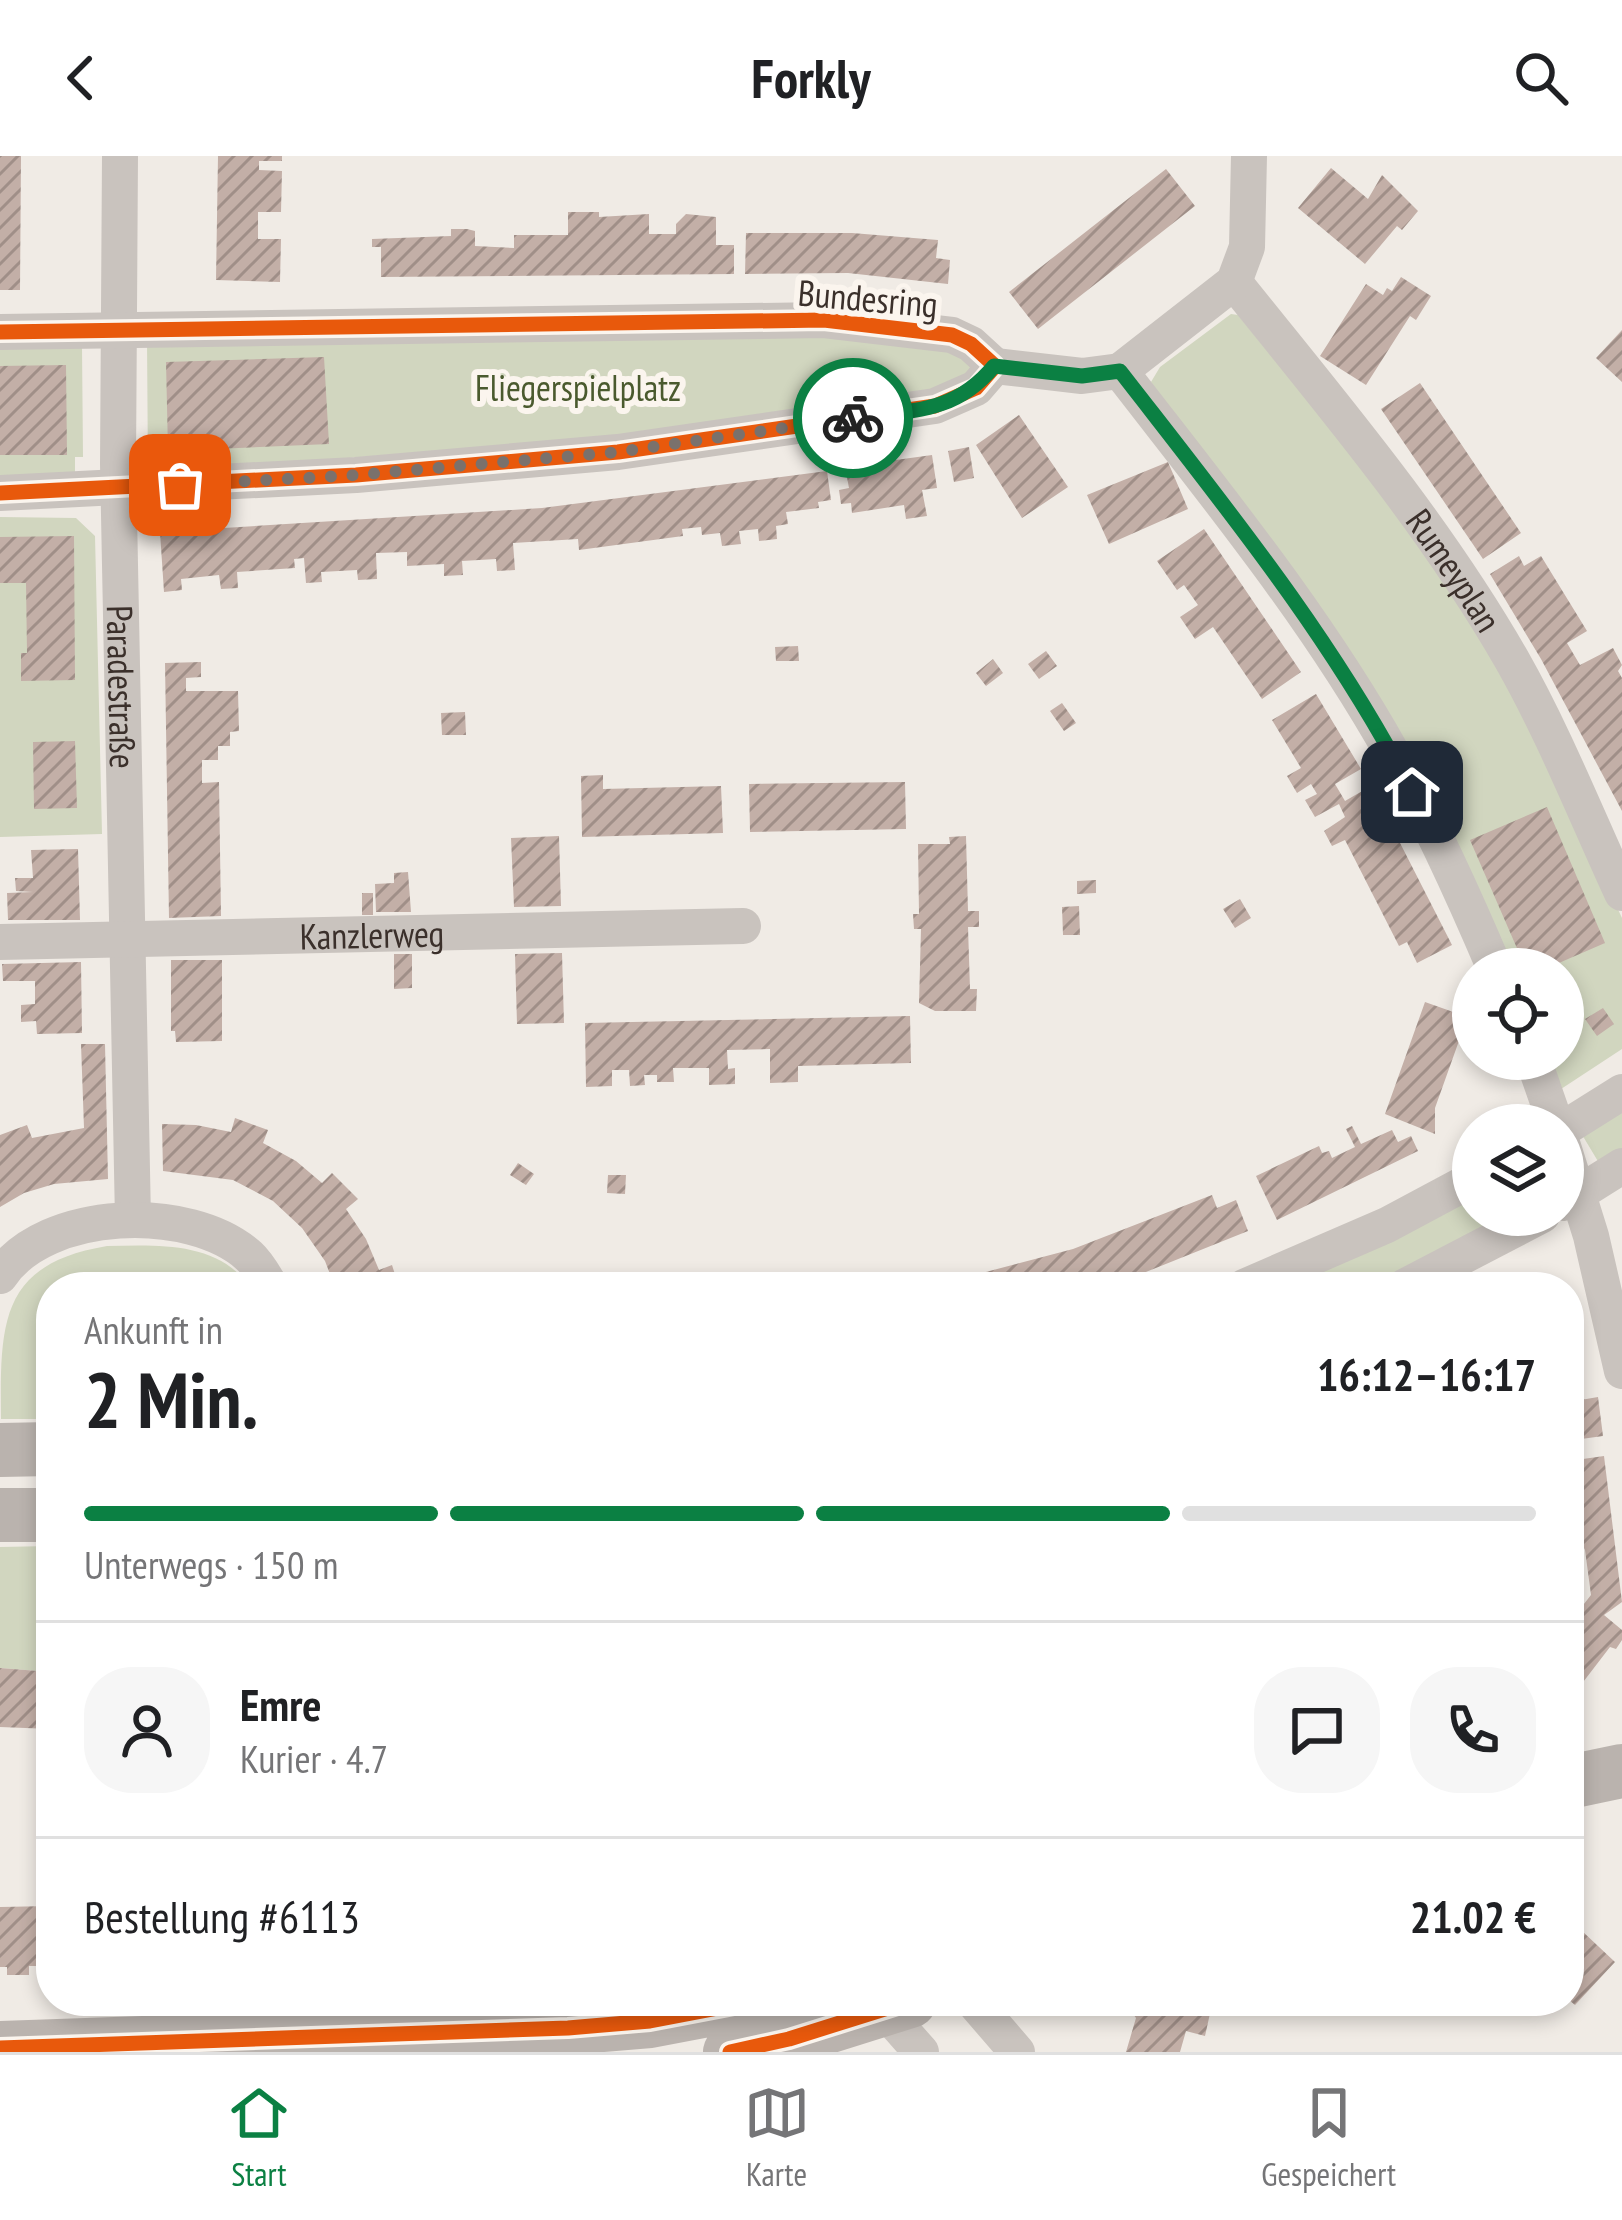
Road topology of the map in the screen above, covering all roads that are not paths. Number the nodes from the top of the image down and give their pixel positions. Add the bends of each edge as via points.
1 (120, 156) edge
2 (1249, 156) edge
3 (1234, 282) junction
4 (118, 331) junction
5 (0, 332) edge
6 (994, 366) junction
7 (1120, 371) junction
8 (119, 489) junction
9 (0, 493) edge
10 (1622, 893) edge
11 (743, 926) dead end
12 (128, 940) junction
13 (0, 942) edge
14 (1485, 948) edge
15 (1622, 1092) edge
16 (1584, 1113) edge
17 (1622, 1166) edge
18 (1452, 1190) edge
19 (1584, 1190) edge
20 (133, 1220) junction
21 (1584, 1232) edge
22 (1502, 1236) edge
23 (261, 1272) edge
24 (1279, 1272) edge
25 (1433, 1272) edge
26 (0, 1276) edge
27 (1622, 1370) edge
28 (36, 1449) edge
29 (0, 1450) edge
30 (0, 1515) edge
31 (36, 1515) edge
32 (1622, 1771) edge
33 (1584, 1779) edge
34 (1622, 1804) edge
35 (1584, 1811) edge
36 (676, 2016) edge
37 (850, 2016) edge
38 (898, 2016) edge
39 (986, 2016) edge
40 (536, 2041) edge
41 (0, 2048) edge
42 (730, 2052) edge
43 (921, 2052) edge
44 (1018, 2052) edge

1 - 4 street, Paradestraße
2 - 3 street via 1247,247
3 - 7 street
3 - 10 street, Rumeyplan via 1462,578 1514,664
4 - 5 street, Bundesring
4 - 6 street, Bundesring via 824,320 952,335
4 - 8 street, Paradestraße
6 - 7 street via 1082,376
6 - 8 street via 976,388 935,406 641,448
7 - 14 street via 1296,604 1376,726
8 - 9 street
8 - 12 street, Paradestraße
11 - 12 street, Kanzlerweg
12 - 13 street, Kanzlerweg
12 - 20 street, Paradestraße
15 - 16 street
17 - 19 street
18 - 24 street
20 - 23 street via 215,1235
20 - 26 street via 35,1241
21 - 27 street
22 - 25 street
28 - 29 main road
30 - 31 main road
32 - 33 main road
34 - 35 main road
36 - 40 main road
37 - 42 main road
38 - 43 street
39 - 44 street
40 - 41 main road

